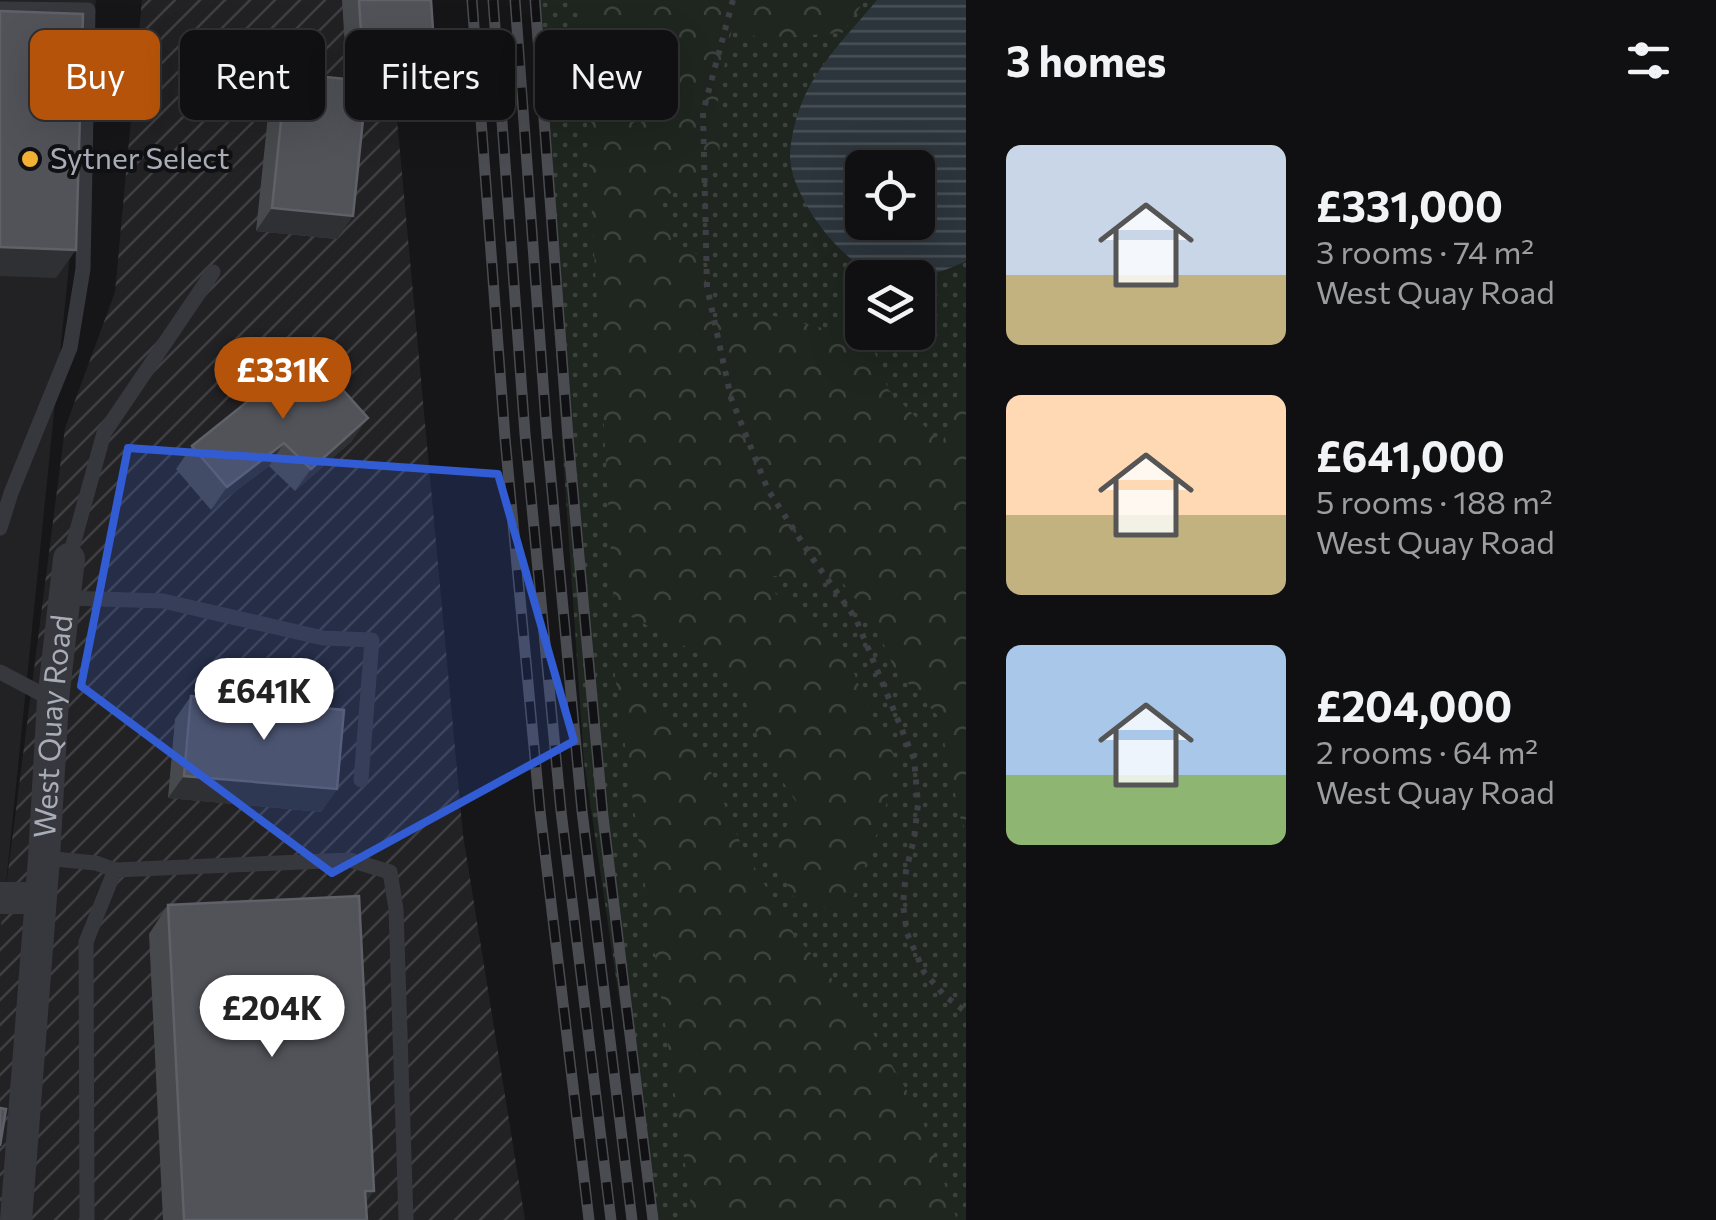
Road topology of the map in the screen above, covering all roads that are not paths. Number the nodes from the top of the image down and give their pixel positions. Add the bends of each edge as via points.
1 (88, 5) edge
2 (0, 8) edge
3 (213, 272) dead end
4 (0, 528) edge
5 (69, 559) joint
6 (65, 598) junction
7 (0, 672) edge
8 (53, 700) junction
9 (361, 780) dead end
10 (44, 858) junction
11 (115, 870) junction
12 (0, 898) edge
13 (41, 898) junction
14 (16, 1220) edge
15 (86, 1220) edge
16 (406, 1220) edge

1 - 2 lane
1 - 4 lane via 83,268 70,348
3 - 5 lane, West Quay Road via 104,432
5 - 6 street, West Quay Road
6 - 8 street, West Quay Road
6 - 9 lane via 163,601 323,638 372,640
7 - 8 lane
8 - 10 street, West Quay Road
10 - 11 lane
10 - 13 street, West Quay Road
11 - 15 lane via 86,942
11 - 16 lane via 350,860 390,872
12 - 13 street
13 - 14 street, West Quay Road

